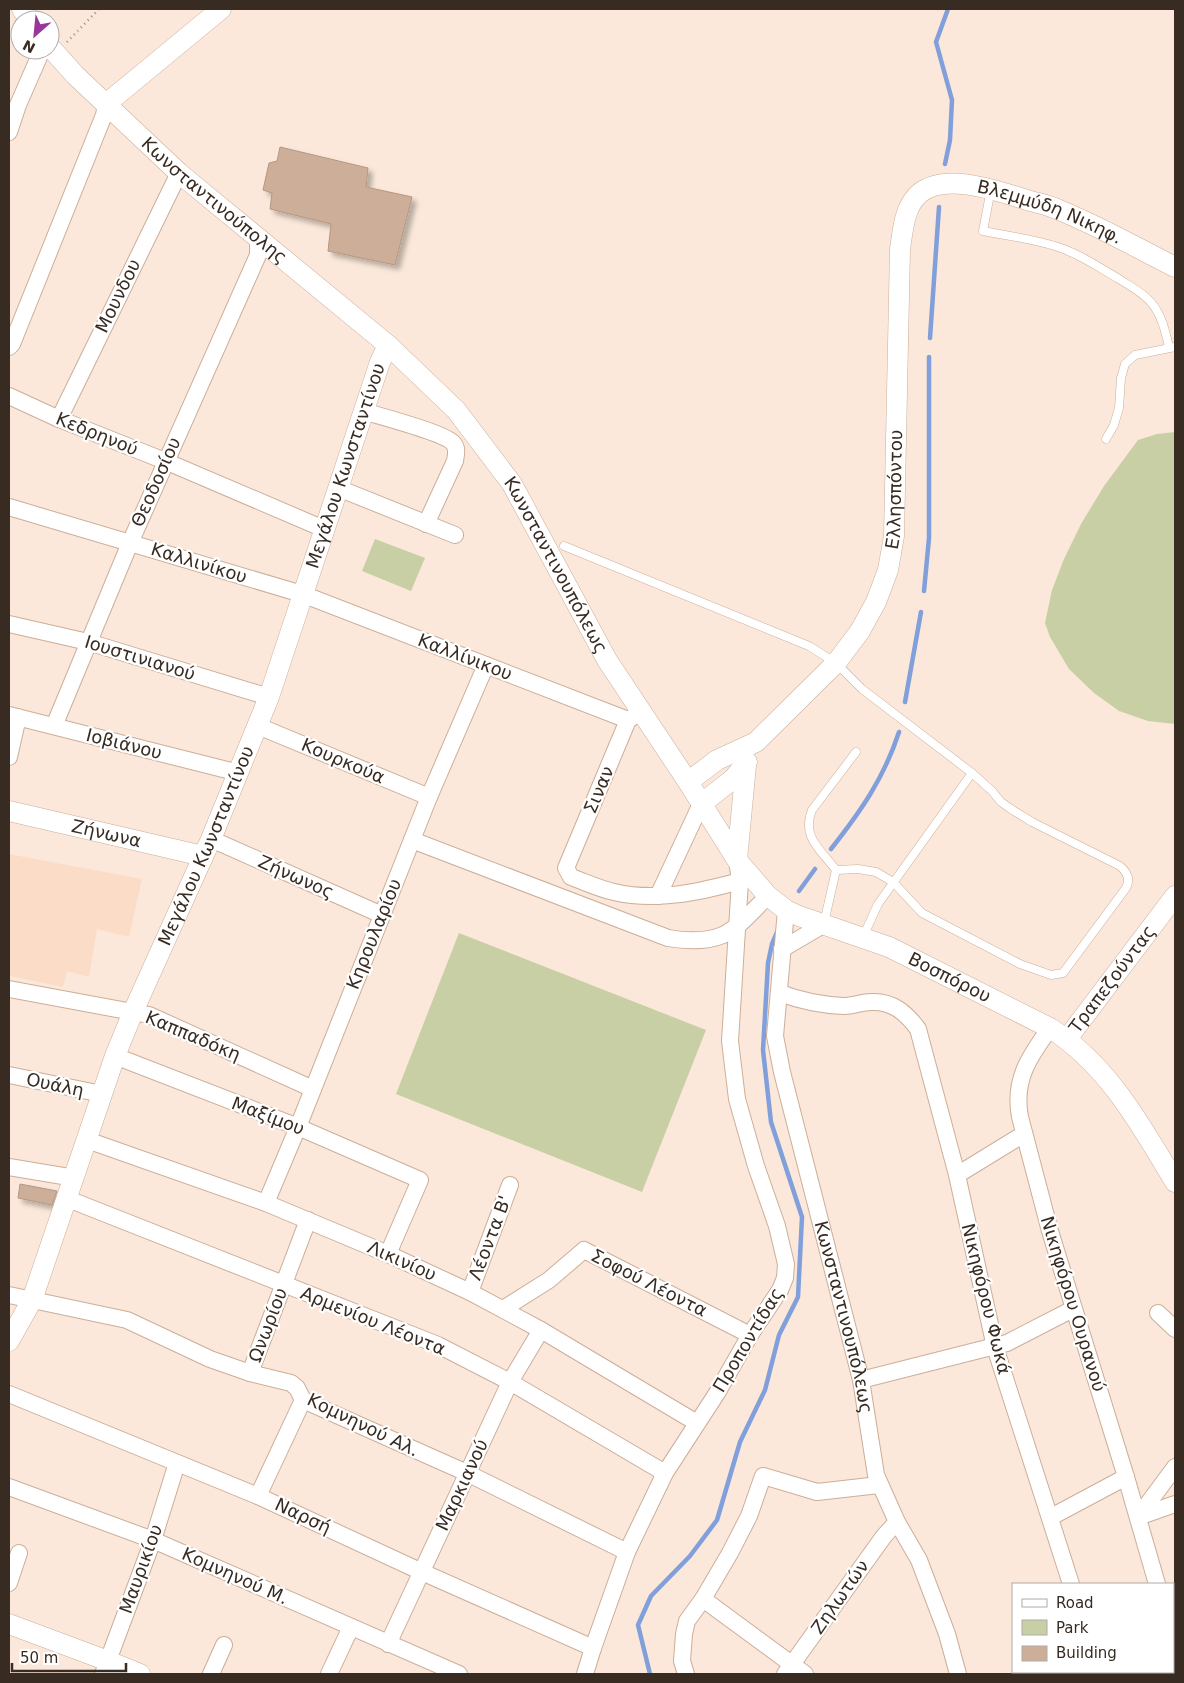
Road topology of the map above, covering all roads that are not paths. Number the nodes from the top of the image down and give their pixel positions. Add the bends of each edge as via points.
1 (221, 9) edge
2 (44, 60) edge
3 (60, 60) edge
4 (13, 103) edge
5 (106, 104) junction
6 (9, 132) edge
7 (179, 173) junction
8 (991, 189) junction
9 (919, 194) joint
10 (258, 239) junction
11 (1175, 267) edge
12 (388, 345) junction
13 (9, 347) edge
14 (1172, 347) edge
15 (9, 396) edge
16 (363, 411) junction
17 (59, 419) junction
18 (1106, 439) dead end
19 (165, 461) junction
20 (338, 488) junction
21 (9, 507) edge
22 (426, 524) junction
23 (324, 530) junction
24 (455, 535) dead end
25 (130, 543) junction
26 (564, 546) dead end
27 (302, 594) junction
28 (9, 624) edge
29 (88, 642) junction
30 (836, 663) junction
31 (486, 665) junction
32 (269, 697) junction
33 (13, 716) edge
34 (634, 716) junction
35 (54, 726) junction
36 (258, 726) junction
37 (756, 742) junction
38 (856, 752) dead end
39 (9, 757) edge
40 (746, 765) junction
41 (239, 773) junction
42 (972, 773) junction
43 (688, 782) junction
44 (428, 797) junction
45 (701, 804) junction
46 (9, 811) edge
47 (412, 840) junction
48 (207, 847) junction
49 (737, 860) junction
50 (836, 870) junction
51 (740, 881) junction
52 (893, 882) junction
53 (658, 896) junction
54 (768, 896) junction
55 (1175, 896) edge
56 (786, 910) junction
57 (382, 915) junction
58 (823, 924) junction
59 (737, 925) junction
60 (862, 937) junction
61 (782, 949) junction
62 (9, 989) edge
63 (780, 993) junction
64 (133, 1012) junction
65 (1050, 1028) junction
66 (1067, 1039) junction
67 (115, 1056) junction
68 (9, 1075) edge
69 (313, 1089) junction
70 (102, 1094) junction
71 (298, 1127) junction
72 (1024, 1134) junction
73 (87, 1140) junction
74 (9, 1167) edge
75 (957, 1175) junction
76 (75, 1178) junction
77 (1175, 1182) edge
78 (510, 1185) dead end
79 (68, 1199) junction
80 (266, 1203) junction
81 (308, 1220) junction
82 (388, 1254) junction
83 (283, 1284) junction
84 (470, 1292) junction
85 (9, 1294) edge
86 (32, 1300) junction
87 (503, 1309) junction
88 (1073, 1309) junction
89 (1158, 1313) dead end
90 (1175, 1329) edge
91 (541, 1330) junction
92 (750, 1334) junction
93 (9, 1341) edge
94 (995, 1347) junction
95 (250, 1373) junction
96 (862, 1380) junction
97 (510, 1382) junction
98 (9, 1394) edge
99 (303, 1400) junction
100 (697, 1423) junction
101 (177, 1463) junction
102 (1175, 1467) edge
103 (467, 1473) junction
104 (665, 1473) junction
105 (1126, 1477) junction
106 (879, 1485) junction
107 (9, 1487) edge
108 (258, 1496) junction
109 (1175, 1504) edge
110 (1050, 1517) junction
111 (1138, 1517) junction
112 (898, 1522) junction
113 (153, 1540) junction
114 (627, 1552) junction
115 (19, 1553) dead end
116 (422, 1572) junction
117 (9, 1583) edge
118 (1071, 1583) edge
119 (1156, 1583) edge
120 (703, 1600) junction
121 (9, 1624) edge
122 (351, 1627) junction
123 (224, 1644) dead end
124 (388, 1644) junction
125 (592, 1648) junction
126 (105, 1667) edge
127 (794, 1671) edge
128 (140, 1674) edge
129 (210, 1674) edge
130 (329, 1674) edge
131 (459, 1674) edge
132 (585, 1674) edge
133 (686, 1674) edge
134 (958, 1674) edge

1 - 5 street
2 - 4 street
3 - 5 street, Κωνσταντινούπολης
4 - 6 street
5 - 7 street, Κωνσταντινούπολης
5 - 13 street
7 - 10 street, Κωνσταντινούπολης
7 - 17 street, Μουνδου
8 - 9 street, Βλεμμύδη Νικηφ. via 939,184
8 - 11 street, Βλεμμύδη Νικηφ. via 1058,209
8 - 14 lane via 983,231 1059,247 1077,254 1135,289 1157,310
9 - 30 street, Ελλησπόντου via 909,208 900,249 894,536 888,570 872,610
10 - 12 street, Κωνσταντινούπολης
10 - 19 street, Θεοδοσίου via 258,255
12 - 16 street, Μεγάλου Κωνσταντίνου
12 - 34 street, Κωνσταντινουπόλεως via 456,410 512,484
14 - 18 lane via 1135,355 1125,364 1119,408
15 - 17 street, Κεδρηνού
16 - 20 street, Μεγάλου Κωνσταντίνου
16 - 22 street via 441,434 454,444 456,453 452,468
17 - 19 street, Κεδρηνού
19 - 23 street, Κεδρηνού
19 - 25 street, Θεοδοσίου
20 - 22 street
20 - 23 street, Μεγάλου Κωνσταντίνου
21 - 25 street, Καλλινίκου
22 - 24 street
23 - 27 street, Μεγάλου Κωνσταντίνου
25 - 27 street, Καλλινίκου
25 - 29 street, Θεοδοσίου
26 - 30 lane via 809,646
27 - 31 street, Καλλίνικου
27 - 32 street, Μεγάλου Κωνσταντίνου
28 - 29 street, Ιουστινιανού
29 - 32 street, Ιουστινιανού
29 - 35 street, Θεοδοσίου
30 - 37 street, Ελλησπόντου
30 - 42 lane via 862,690
31 - 34 street, Καλλίνικου
31 - 44 street, Κηρουλαρίου
32 - 36 street, Μεγάλου Κωνσταντίνου
33 - 35 street, Ιοβιάνου
33 - 39 street
34 - 43 street, Κωνσταντινουπόλεως
34 - 53 street, Σιναν via 566,868 571,877 614,892
35 - 41 street, Ιοβιάνου
36 - 41 street, Μεγάλου Κωνσταντίνου
36 - 44 street, Κουρκούα
37 - 40 street, Ελλησπόντου
37 - 43 street, Ελλησπόντου via 717,760
38 - 50 lane via 812,810 809,819 810,835
40 - 45 street, Ελλησπόντου
40 - 49 street
41 - 48 street, Μεγάλου Κωνσταντίνου
42 - 52 lane
42 - 52 lane via 1011,809 1120,866 1127,874 1126,888 1065,970 1055,975 1020,964 922,913
43 - 45 street, Κωνσταντινουπόλεως
44 - 47 street, Κηρουλαρίου
45 - 49 street, Βοσπόρου
45 - 53 street
46 - 48 street, Ζήνωνα
47 - 57 street, Κηρουλαρίου
47 - 59 street via 668,938 714,937
48 - 57 street, Ζήνωνος
48 - 64 street, Μεγάλου Κωνσταντίνου
49 - 51 street, Προποντίδας
49 - 54 street, Βοσπόρου
50 - 52 lane via 876,872
50 - 58 lane
51 - 53 street via 695,892
51 - 59 street, Προποντίδας
52 - 60 lane
54 - 56 street, Βοσπόρου
54 - 59 street
55 - 66 street, Τραπεζούντας
56 - 58 street, Βοσπόρου
56 - 61 street
57 - 69 street, Κηρουλαρίου
58 - 60 street, Βοσπόρου
58 - 61 street
59 - 92 street, Προποντίδας via 730,1041 737,1099 786,1264 780,1290
60 - 65 street, Βοσπόρου via 889,946
61 - 63 street, Κωνσταντινουπόλεως
62 - 64 street, Καππαδόκη
63 - 75 street, Νικηφόρου Φωκά via 826,1005 883,1002 906,1014 918,1029 924,1047
63 - 96 street, Κωνσταντινουπόλεως via 775,1036 782,1072
64 - 67 street, Μεγάλου Κωνσταντίνου
64 - 69 street, Καππαδόκη via 156,1017
65 - 66 street, Βοσπόρου
65 - 72 street, Νικηφόρου Ουρανού via 1035,1048 1020,1082 1017,1100
66 - 77 street, Βοσπόρου via 1098,1067 1121,1095
67 - 70 street, Μεγάλου Κωνσταντίνου
67 - 71 street, Μαξίμου
68 - 70 street, Ουάλη
69 - 71 street, Κηρουλαρίου
70 - 73 street, Μεγάλου Κωνσταντίνου
71 - 80 street, Κηρουλαρίου
71 - 82 street, Μαξίμου via 420,1180
72 - 75 street
72 - 88 street, Νικηφόρου Ουρανού
73 - 76 street, Μεγάλου Κωνσταντίνου
73 - 80 street, Λικινίου
74 - 76 street
75 - 94 street, Νικηφόρου Φωκά
76 - 79 street, Μεγάλου Κωνσταντίνου
78 - 84 street, Λέοντα Β'
79 - 83 street, Αρμενίου Λέοντα
79 - 86 street, Μεγάλου Κωνσταντίνου
80 - 81 street, Λικινίου
81 - 82 street, Λικινίου
81 - 83 street, Ωνωρίου
82 - 84 street, Λικινίου
83 - 95 street, Ωνωρίου
83 - 97 street, Αρμενίου Λέοντα via 438,1345
84 - 87 street, Λικινίου
85 - 86 street, Κομνηνού Αλ.
86 - 93 street, Μεγάλου Κωνσταντίνου
86 - 95 street, Κομνηνού Αλ. via 127,1320 210,1359
87 - 91 street, Λικινίου
87 - 92 street, Σοφού Λέοντα via 549,1280 584,1250
88 - 94 street
88 - 105 street, Νικηφόρου Ουρανού
89 - 90 street
91 - 97 street, Μαρκιανού
91 - 100 street, Λικινίου
92 - 100 street, Προποντίδας
94 - 96 street
94 - 110 street, Νικηφόρου Φωκά
95 - 99 street, Κομνηνού Αλ. via 291,1383
96 - 106 street, Κωνσταντινουπόλεως
97 - 103 street, Μαρκιανού
97 - 104 street, Αρμενίου Λέοντα
98 - 101 street, Ναρσή
99 - 103 street, Κομνηνού Αλ.
99 - 108 street
100 - 104 street, Προποντίδας
101 - 108 street, Ναρσή
101 - 113 street, Μαυρικίου
102 - 111 street
103 - 114 street, Κομνηνού Αλ.
103 - 116 street, Μαρκιανού
104 - 114 street, Προποντίδας
105 - 110 street
105 - 111 street, Νικηφόρου Ουρανού
106 - 112 street, Κωνσταντινουπόλεως
106 - 120 street via 817,1492 763,1476 749,1516
107 - 113 street, Κομνηνού Μ.
108 - 116 street, Ναρσή
109 - 111 street
110 - 118 street, Νικηφόρου Φωκά
111 - 119 street, Νικηφόρου Ουρανού
112 - 127 street, Ζηλωτών via 884,1536
112 - 134 street, Κωνσταντινουπόλεως via 922,1569 948,1634
113 - 122 street, Κομνηνού Μ.
113 - 126 street, Μαυρικίου
114 - 125 street, Προποντίδας
115 - 117 street
116 - 124 street, Μαρκιανού
116 - 125 street, Ναρσή
120 - 127 street
120 - 133 street via 687,1621 684,1634 682,1662
121 - 126 street
122 - 124 street, Κομνηνού Μ.
122 - 130 street
123 - 129 street
124 - 131 street, Κομνηνού Μ.
125 - 132 street, Προποντίδας
126 - 128 street

